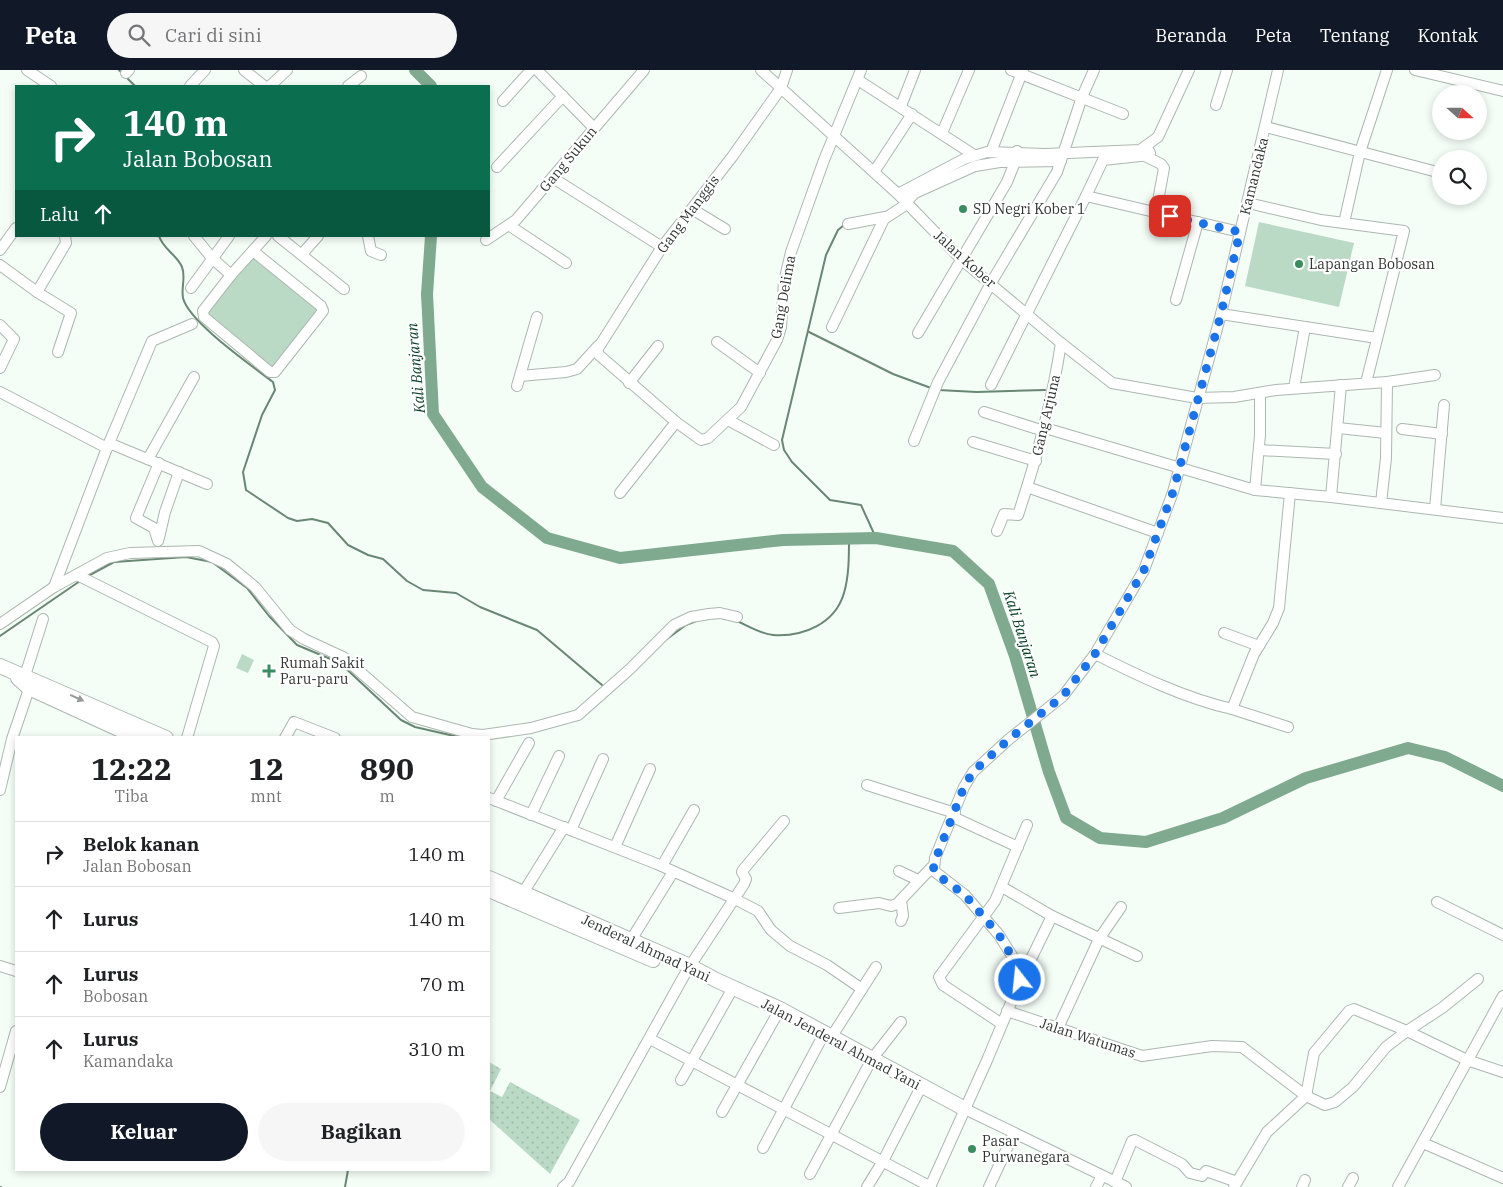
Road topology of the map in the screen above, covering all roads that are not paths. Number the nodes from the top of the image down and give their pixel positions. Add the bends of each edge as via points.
1 (27, 70) edge
2 (205, 70) edge
3 (244, 70) edge
4 (287, 70) edge
5 (531, 70) edge
6 (537, 70) edge
7 (644, 70) edge
8 (761, 70) edge
9 (787, 70) edge
10 (915, 70) edge
11 (969, 70) edge
12 (1094, 70) edge
13 (1189, 70) edge
14 (1227, 70) edge
15 (1278, 70) edge
16 (1387, 70) edge
17 (1415, 70) edge
18 (1018, 71) edge
19 (860, 75) edge
20 (361, 76) dead end
21 (50, 85) edge
22 (191, 85) edge
23 (263, 85) edge
24 (271, 85) edge
25 (349, 85) edge
26 (781, 88) junction
27 (1503, 91) edge
28 (563, 96) junction
29 (1082, 97) junction
30 (503, 101) dead end
31 (1216, 105) dead end
32 (900, 106) junction
33 (912, 114) junction
34 (1123, 114) dead end
35 (1266, 127) junction
36 (594, 128) junction
37 (942, 134) junction
38 (834, 136) junction
39 (1147, 151) junction
40 (990, 152) junction
41 (1360, 152) junction
42 (974, 155) junction
43 (1062, 157) junction
44 (1016, 158) junction
45 (497, 167) dead end
46 (1432, 171) edge
47 (874, 172) junction
48 (553, 178) junction
49 (1086, 196) junction
50 (903, 200) junction
51 (1248, 202) junction
52 (692, 209) junction
53 (1156, 212) junction
54 (885, 217) junction
55 (1198, 222) junction
56 (1344, 223) junction
57 (848, 224) dead end
58 (510, 226) junction
59 (15, 229) edge
60 (725, 229) dead end
61 (1240, 232) junction
62 (65, 237) edge
63 (195, 237) edge
64 (228, 237) edge
65 (265, 237) edge
66 (279, 237) edge
67 (317, 237) edge
68 (368, 237) edge
69 (486, 240) dead end
70 (662, 247) junction
71 (0, 250) edge
72 (253, 251) junction
73 (302, 254) junction
74 (381, 255) dead end
75 (212, 258) junction
76 (962, 260) junction
77 (566, 263) dead end
78 (2, 270) edge
79 (232, 275) junction
80 (991, 283) junction
81 (191, 288) dead end
82 (344, 288) dead end
83 (37, 292) junction
84 (1176, 300) dead end
85 (1027, 314) junction
86 (1221, 314) junction
87 (537, 317) dead end
88 (192, 324) dead end
89 (0, 325) edge
90 (832, 327) dead end
91 (1305, 327) junction
92 (918, 333) dead end
93 (1377, 338) junction
94 (717, 342) dead end
95 (1061, 343) junction
96 (600, 344) junction
97 (658, 346) dead end
98 (58, 352) dead end
99 (0, 368) edge
100 (760, 373) junction
101 (1435, 375) dead end
102 (194, 377) dead end
103 (1387, 382) junction
104 (629, 383) junction
105 (1366, 383) junction
106 (991, 385) dead end
107 (1342, 385) junction
108 (1294, 388) junction
109 (0, 392) edge
110 (1260, 393) junction
111 (1197, 398) junction
112 (1444, 405) dead end
113 (984, 412) dead end
114 (728, 420) junction
115 (676, 422) junction
116 (1338, 428) junction
117 (1402, 429) dead end
118 (1044, 430) junction
119 (1386, 433) junction
120 (1442, 434) junction
121 (914, 440) dead end
122 (973, 442) dead end
123 (774, 445) dead end
124 (108, 446) junction
125 (1258, 450) junction
126 (1336, 454) junction
127 (148, 458) junction
128 (1036, 461) junction
129 (159, 464) junction
130 (1179, 468) junction
131 (179, 472) junction
132 (207, 484) dead end
133 (1028, 487) junction
134 (1255, 490) junction
135 (620, 493) dead end
136 (1290, 494) junction
137 (1331, 497) junction
138 (1381, 503) junction
139 (1435, 509) junction
140 (1503, 518) edge
141 (997, 531) dead end
142 (1158, 533) junction
143 (158, 541) junction
144 (158, 552) junction
145 (84, 578) junction
146 (54, 587) junction
147 (737, 617) dead end
148 (43, 619) dead end
149 (0, 624) edge
150 (1224, 633) dead end
151 (1259, 646) junction
152 (1095, 654) junction
153 (0, 666) edge
154 (24, 680) junction
155 (1232, 709) junction
156 (1288, 727) dead end
157 (134, 736) edge
158 (161, 736) edge
159 (188, 736) edge
160 (286, 736) edge
161 (331, 736) edge
162 (14, 739) edge
163 (529, 743) dead end
164 (559, 756) dead end
165 (602, 759) dead end
166 (650, 769) dead end
167 (868, 785) dead end
168 (0, 790) edge
169 (492, 800) edge
170 (694, 810) dead end
171 (532, 815) junction
172 (954, 815) junction
173 (784, 821) dead end
174 (1027, 825) dead end
175 (568, 829) junction
176 (615, 847) junction
177 (1018, 847) junction
178 (662, 866) junction
179 (933, 866) junction
180 (899, 871) dead end
181 (673, 872) junction
182 (490, 878) edge
183 (918, 880) junction
184 (1002, 886) junction
185 (490, 890) edge
186 (523, 893) junction
187 (733, 898) junction
188 (901, 900) junction
189 (1437, 902) dead end
190 (1121, 907) dead end
191 (839, 908) dead end
192 (983, 916) junction
193 (1052, 916) junction
194 (901, 921) dead end
195 (1503, 935) edge
196 (1099, 939) junction
197 (631, 940) junction
198 (1137, 956) dead end
199 (0, 966) edge
200 (876, 967) dead end
201 (688, 970) junction
202 (1020, 970) junction
203 (15, 971) edge
204 (1478, 979) dead end
205 (716, 980) joint
206 (733, 988) junction
207 (862, 989) junction
208 (1503, 996) edge
209 (780, 1009) junction
210 (1007, 1011) junction
211 (901, 1022) dead end
212 (1002, 1024) junction
213 (1058, 1028) junction
214 (1407, 1031) junction
215 (15, 1034) edge
216 (828, 1034) junction
217 (650, 1039) junction
218 (872, 1059) junction
219 (1467, 1060) junction
220 (692, 1062) junction
221 (1503, 1072) edge
222 (681, 1080) dead end
223 (736, 1085) junction
224 (0, 1087) edge
225 (921, 1087) junction
226 (1306, 1096) junction
227 (966, 1109) junction
228 (782, 1110) junction
229 (722, 1112) dead end
230 (831, 1133) junction
231 (1014, 1133) junction
232 (1423, 1143) junction
233 (763, 1148) dead end
234 (883, 1161) junction
235 (810, 1174) dead end
236 (1102, 1176) junction
237 (1503, 1178) edge
238 (1115, 1182) junction
239 (1236, 1184) edge
240 (563, 1187) edge
241 (866, 1187) edge
242 (930, 1187) edge
243 (989, 1187) edge
244 (1096, 1187) edge
245 (1126, 1187) edge
246 (1398, 1187) edge

1 - 21 street
2 - 22 street
3 - 23 street
4 - 24 street
5 - 30 street
6 - 28 street
7 - 36 street, Gang Sukun
8 - 26 street, Jalan Kober
9 - 26 street, Gang Manggis
10 - 32 street
11 - 37 street
12 - 29 street
13 - 39 street via 1158,137
14 - 31 street
15 - 35 street, Kamandaka
16 - 41 street
17 - 27 street
18 - 29 street
18 - 40 street
19 - 32 street
19 - 38 street, Gang Delima
20 - 25 street
26 - 38 street, Jalan Kober
26 - 52 street, Gang Manggis
28 - 36 street
28 - 45 street
29 - 34 street
29 - 43 street
32 - 33 street
33 - 37 street
33 - 47 street
35 - 41 street
35 - 51 street, Kamandaka
36 - 48 street, Gang Sukun
37 - 42 street
38 - 47 street, Jalan Kober
38 - 100 street, Gang Delima via 791,252 777,340
39 - 43 street
39 - 49 street via 1103,160
39 - 53 street via 1164,168
40 - 42 street
40 - 44 street
41 - 46 street
41 - 56 street
42 - 50 street
43 - 44 street
43 - 80 street
44 - 50 street via 975,166
44 - 76 street via 1007,182
47 - 50 street, Jalan Kober
48 - 58 street, Gang Sukun
48 - 70 street
49 - 53 street
49 - 85 street
50 - 54 street
50 - 76 street, Jalan Kober
51 - 56 street
51 - 61 street, Kamandaka
52 - 60 street
52 - 70 street, Gang Manggis
53 - 55 street
54 - 57 street
54 - 90 street
55 - 61 street
55 - 84 street
56 - 93 street via 1404,232
58 - 69 street, Gang Sukun
58 - 77 street
59 - 71 street
61 - 86 street, Kamandaka
62 - 83 street via 66,243
63 - 75 street
64 - 75 street
65 - 72 street
66 - 73 street
67 - 73 street
68 - 74 street via 371,251
70 - 96 street, Gang Manggis
72 - 79 street
72 - 79 street via 322,306 323,311 275,372 270,372 204,317 204,311
73 - 82 street
75 - 79 street
75 - 81 street
76 - 80 street, Jalan Kober
76 - 92 street
78 - 83 street
80 - 85 street, Jalan Kober
80 - 121 street via 938,382
83 - 98 street via 71,313
85 - 95 street, Jalan Kober
85 - 106 street
86 - 91 street
86 - 111 street, Kamandaka
87 - 96 street, Gang Manggis via 519,381 577,369
88 - 124 street via 152,340
89 - 99 street via 14,340
91 - 93 street
91 - 108 street
93 - 105 street
94 - 100 street
95 - 111 street, Jalan Kober via 1112,383
95 - 118 street, Gang Arjuna
96 - 104 street, Gang Delima via 599,355
97 - 104 street
100 - 114 street, Gang Delima via 742,407
101 - 103 street, Jalan Kober
102 - 127 street
103 - 105 street, Jalan Kober
103 - 119 street
104 - 115 street, Gang Delima
105 - 107 street, Jalan Kober
107 - 108 street, Jalan Kober
107 - 116 street
108 - 110 street, Jalan Kober
109 - 124 street
110 - 111 street, Jalan Kober
110 - 125 street
111 - 130 street, Kamandaka
112 - 120 street
113 - 118 street
114 - 115 street, Gang Delima via 708,438 701,440
114 - 123 street
115 - 135 street
116 - 119 street
116 - 126 street
117 - 120 street
118 - 128 street, Gang Arjuna
118 - 130 street
119 - 138 street
120 - 139 street
122 - 128 street
124 - 127 street
124 - 146 street
125 - 126 street
125 - 134 street
126 - 137 street
127 - 129 street
128 - 133 street, Gang Arjuna
129 - 131 street
129 - 143 street via 136,518 154,528
130 - 134 street
130 - 142 street, Kamandaka
131 - 132 street
131 - 143 street via 164,512
133 - 141 street, Gang Arjuna via 1018,515 1004,514
133 - 142 street
134 - 136 street
136 - 137 street
136 - 151 street via 1279,608
137 - 138 street
138 - 139 street
139 - 140 street
142 - 152 street, Kamandaka via 1144,570
143 - 144 street
144 - 145 street via 119,554 93,564
144 - 147 street via 199,551 227,564 255,587 290,630 343,657 396,704 420,720 472,734 504,733 569,718 597,699 674,625 691,617 709,614
145 - 146 street
145 - 159 street via 213,644
146 - 149 street
148 - 154 street
150 - 151 street
151 - 155 street
152 - 155 street via 1192,698
152 - 172 street, Kamandaka via 1063,696 973,772
153 - 154 main road
154 - 157 main road
154 -> 158 main road
154 - 162 street
155 - 156 street
160 - 161 street via 294,722
162 - 168 street
163 - 169 street
164 - 171 street
165 - 175 street
166 - 176 street
167 - 172 street
169 - 171 street
170 - 178 street
171 - 175 street
172 - 177 street
172 - 179 street, Kamandaka
173 - 187 street via 743,870 746,880
174 - 177 street
175 - 176 street
175 - 186 street
176 - 178 street
177 - 184 street
178 - 181 street
179 - 183 street
179 - 192 street via 936,874 965,895
180 - 183 street
181 - 187 street
181 - 197 street
182 - 186 main road, Jenderal Ahmad Yani
183 - 188 street
184 - 192 street
184 - 193 street
185 - 201 main road, Jenderal Ahmad Yani
186 - 197 main road, Jenderal Ahmad Yani
187 - 201 street
187 - 207 street via 758,911 771,930 790,946 827,965
188 - 191 street via 891,906 879,903
188 - 194 street
189 - 195 street
190 - 196 street
192 - 202 street
192 - 212 street via 942,970 939,980
193 - 196 street
193 - 202 street via 1032,957
196 - 198 street
196 - 213 street
197 - 201 main road, Jenderal Ahmad Yani
199 - 203 street
200 - 207 street
201 - 205 main road, Jenderal Ahmad Yani
201 - 217 street
202 - 210 street via 1020,980
204 - 214 street, Jalan Watumas
205 - 206 main road, Jalan Jenderal Ahmad Yani
206 - 209 main road, Jalan Jenderal Ahmad Yani
206 - 220 street
207 - 216 street
208 - 219 street
209 - 216 main road, Jalan Jenderal Ahmad Yani
209 - 223 street
210 - 212 street
210 - 213 street, Jalan Watumas
211 - 218 street
212 - 227 street
213 - 226 street, Jalan Watumas via 1142,1056 1212,1046 1242,1047
214 - 219 street
214 - 226 street, Jalan Watumas via 1386,1047 1353,1087 1335,1102 1325,1105
214 - 226 street via 1352,1009 1314,1053
215 - 224 street
216 - 218 main road, Jalan Jenderal Ahmad Yani
216 - 228 street
217 - 220 street
217 - 240 street via 569,1182
218 - 225 main road, Jalan Jenderal Ahmad Yani
218 - 230 street
219 - 221 street
219 - 232 street
220 - 222 street
220 - 223 street
223 - 228 street
223 - 229 street
225 - 227 main road, Jalan Jenderal Ahmad Yani
225 - 234 street
226 - 239 street via 1268,1132
227 - 231 street
227 - 242 street
228 - 230 street
228 - 233 street
230 - 234 street
230 - 235 street
231 - 236 street
231 - 243 street
232 - 237 street
232 - 246 street
234 - 241 street
234 - 242 street
236 - 238 street
236 - 244 street
238 - 239 street via 1133,1140 1182,1164 1190,1173 1202,1176 1206,1170
238 - 245 street

